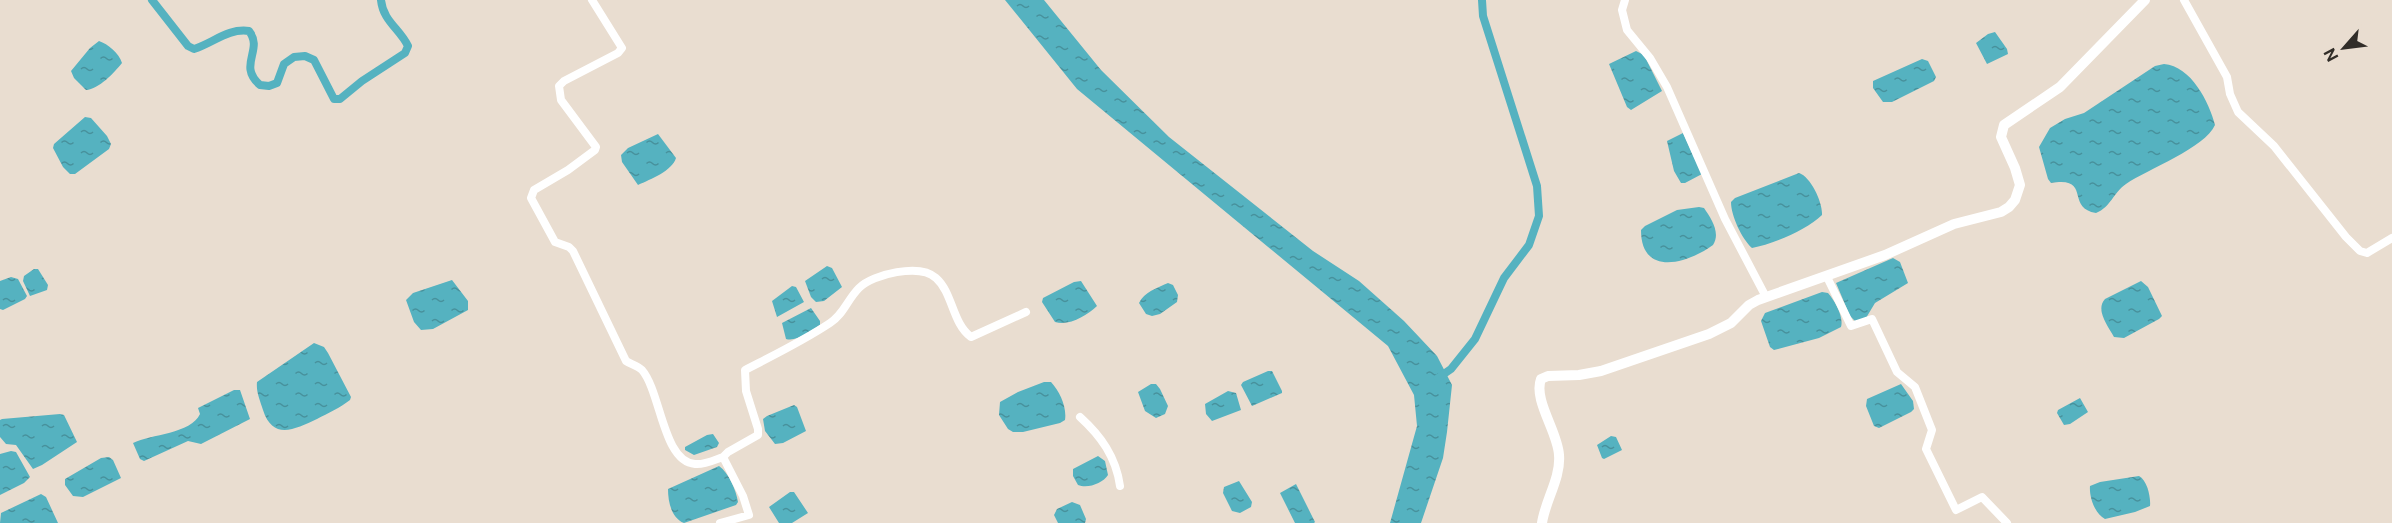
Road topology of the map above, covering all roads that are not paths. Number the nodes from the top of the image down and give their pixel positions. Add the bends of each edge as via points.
1 (592, 0) edge
2 (1625, 0) edge
3 (2145, 0) edge
4 (2184, 0) edge
5 (2392, 238) edge
6 (1827, 277) junction
7 (1766, 297) junction
8 (1026, 312) dead end
9 (1080, 417) dead end
10 (723, 458) junction
11 (1120, 486) dead end
12 (720, 523) edge
13 (1542, 523) edge
14 (2007, 523) edge

1 - 10 street via 622,48 564,81 558,92 596,147 534,190 531,198 553,238 573,251 626,361 640,368 646,377 675,450 693,464
2 - 7 street via 1622,9 1627,30 1667,87 1725,219
3 - 6 main road via 2060,87 2004,125 2001,137 2020,185 2009,207 1953,224
4 - 5 street via 2227,77 2238,112 2274,146 2346,237 2367,253
6 - 7 main road
6 - 14 street via 1851,326 1872,319 1897,372 1915,387 1932,429 1926,449 1956,510 1982,497
7 - 13 main road via 1749,305 1731,324 1709,334 1601,371 1541,379 1539,390 1559,459
8 - 10 street via 971,337 936,277 909,270 872,280 857,290 846,310 830,324 745,370 746,391 758,435
9 - 11 street via 1114,460
10 - 12 street via 749,516

